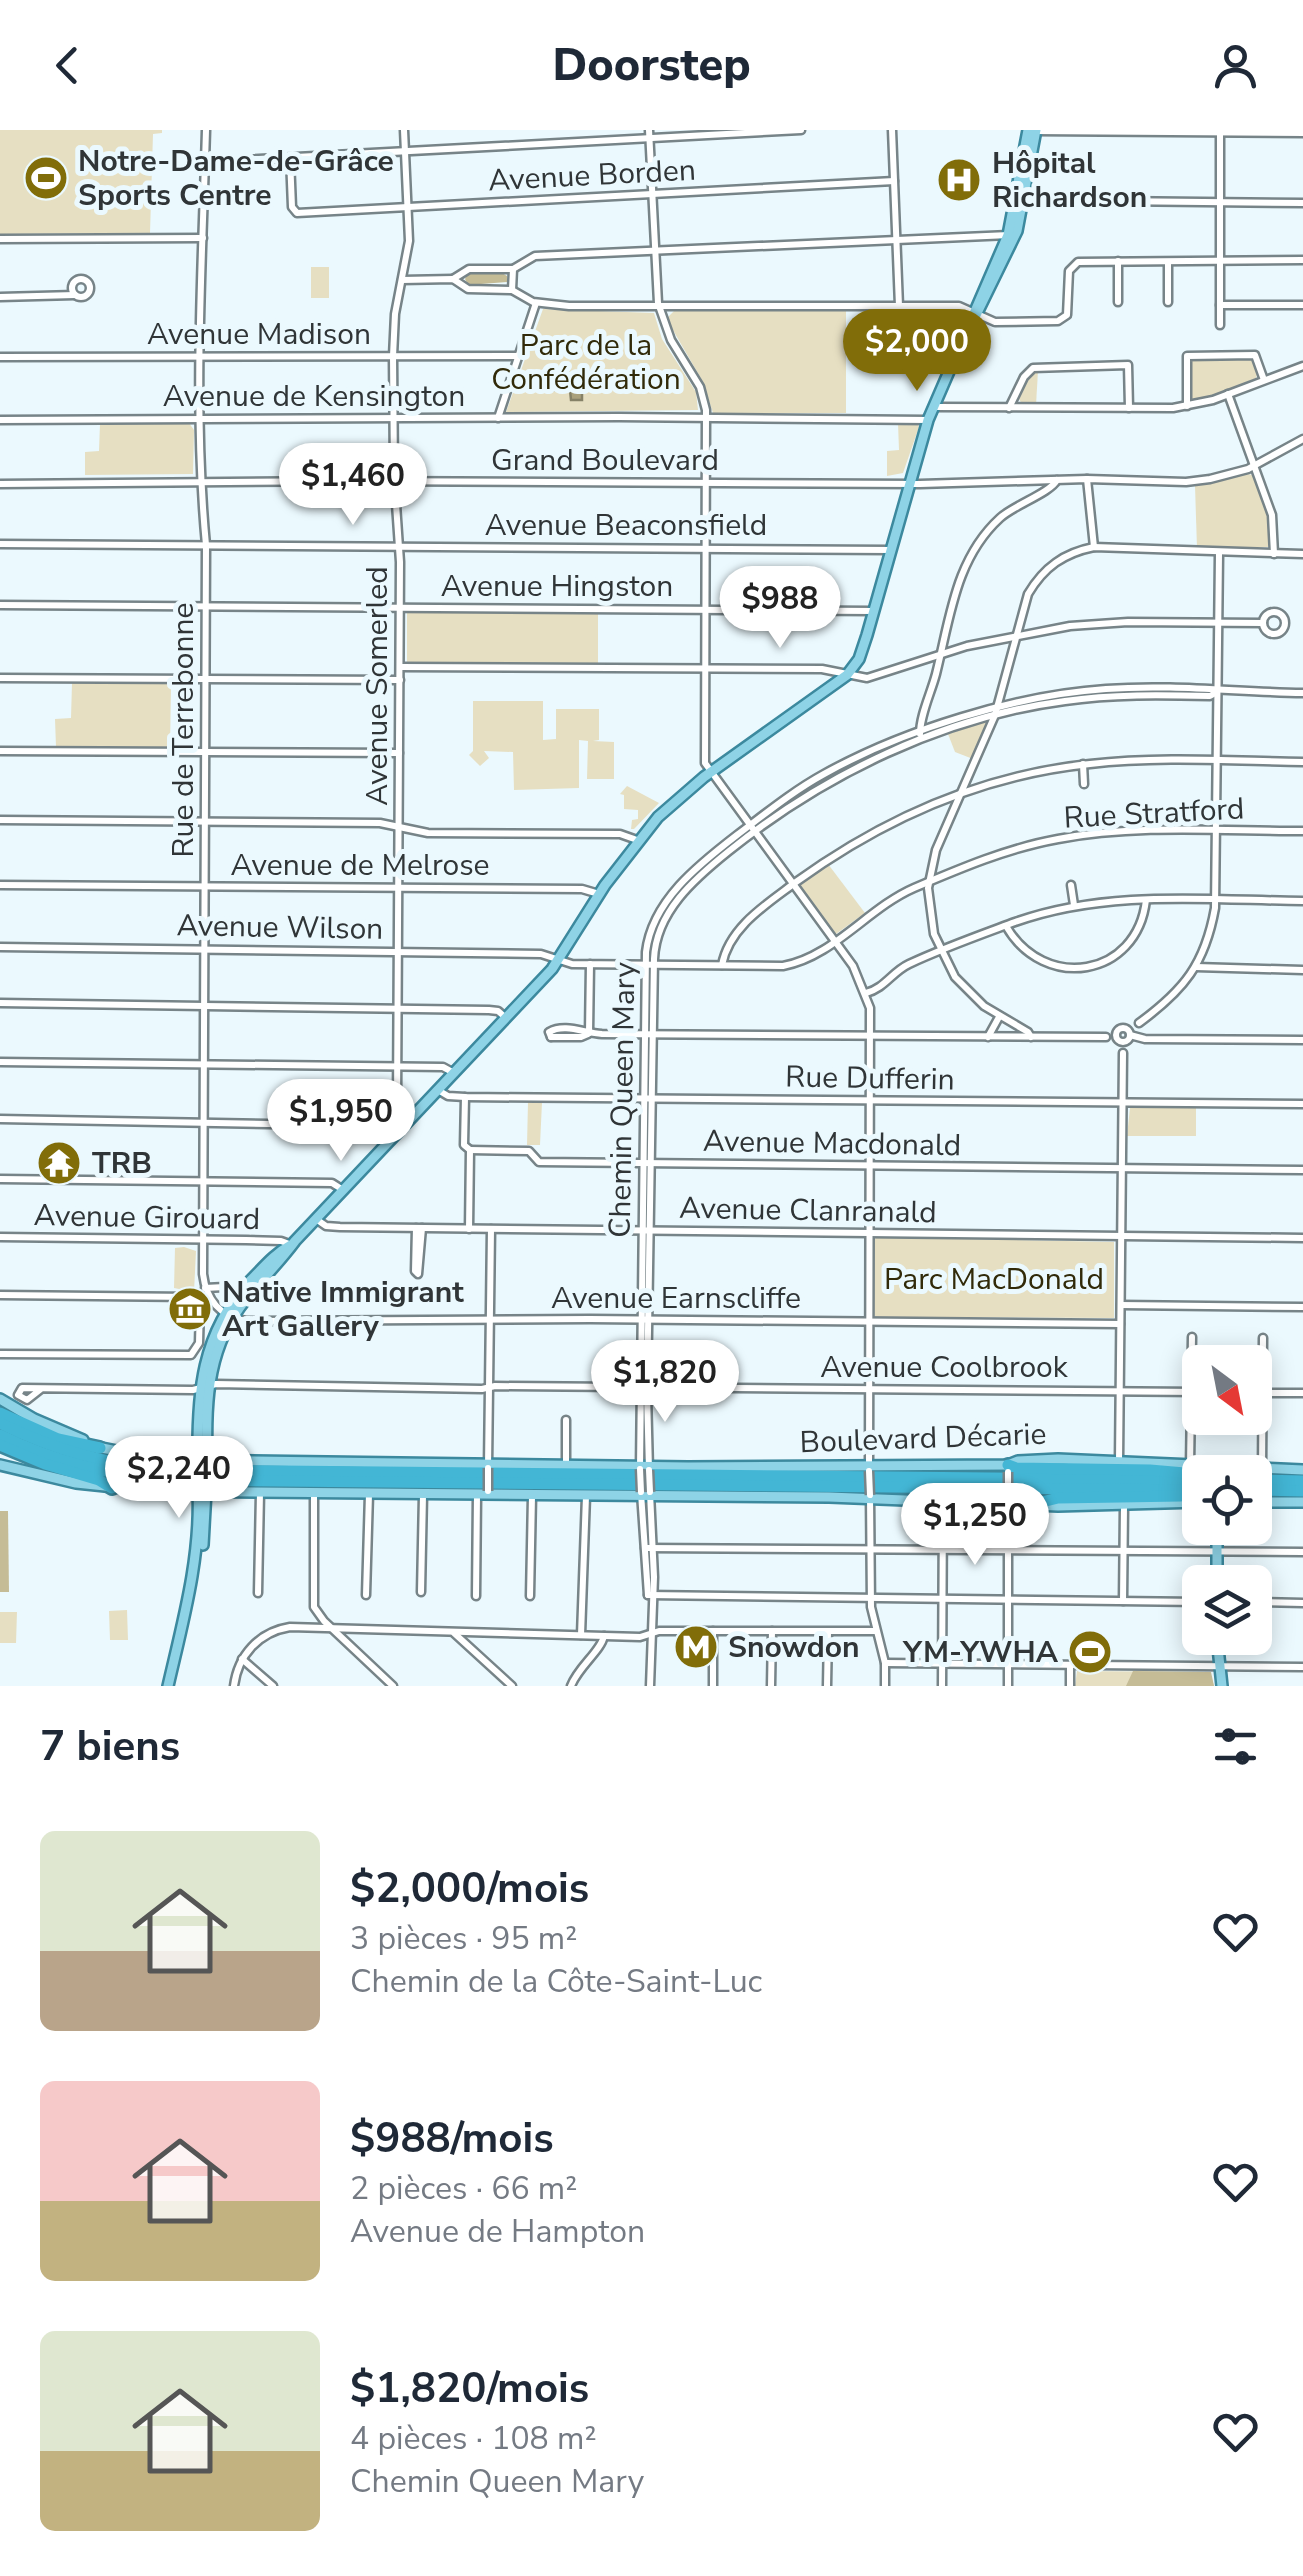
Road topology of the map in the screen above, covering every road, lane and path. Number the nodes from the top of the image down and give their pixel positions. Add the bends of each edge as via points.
1 (206, 130) edge
2 (404, 130) edge
3 (800, 130) edge
4 (892, 130) edge
5 (1033, 130) edge
6 (1220, 132) edge
7 (1303, 133) edge
8 (649, 134) edge
9 (405, 152) junction
10 (290, 158) junction
11 (205, 162) junction
12 (894, 181) junction
13 (652, 194) junction
14 (1020, 200) junction
15 (1220, 202) junction
16 (1303, 203) edge
17 (409, 207) junction
18 (1012, 236) junction
19 (203, 238) junction
20 (897, 238) junction
21 (0, 239) edge
22 (654, 250) junction
23 (1220, 260) junction
24 (1303, 260) edge
25 (1118, 262) junction
26 (1168, 262) junction
27 (513, 269) junction
28 (453, 279) junction
29 (402, 280) junction
30 (512, 290) junction
31 (75, 294) dead end
32 (0, 297) edge
33 (536, 302) junction
34 (1118, 302) dead end
35 (1168, 302) dead end
36 (1220, 305) junction
37 (1303, 305) edge
38 (659, 306) junction
39 (899, 306) junction
40 (974, 316) junction
41 (1220, 325) dead end
42 (200, 356) junction
43 (393, 356) junction
44 (518, 356) junction
45 (0, 357) edge
46 (1303, 366) edge
47 (1264, 380) junction
48 (1228, 394) junction
49 (933, 406) junction
50 (1187, 406) junction
51 (1009, 408) junction
52 (1129, 408) junction
53 (393, 418) junction
54 (498, 418) junction
55 (706, 418) junction
56 (200, 419) junction
57 (0, 420) edge
58 (928, 420) junction
59 (1303, 439) edge
60 (1254, 466) junction
61 (1087, 478) junction
62 (1057, 480) junction
63 (1020, 481) junction
64 (200, 482) junction
65 (394, 482) junction
66 (706, 482) junction
67 (909, 483) junction
68 (0, 484) edge
69 (1026, 499) junction
70 (0, 544) edge
71 (206, 546) junction
72 (400, 547) junction
73 (1094, 547) junction
74 (706, 548) junction
75 (891, 550) junction
76 (1219, 554) junction
77 (1274, 554) junction
78 (1303, 554) edge
79 (0, 605) edge
80 (206, 606) junction
81 (400, 607) junction
82 (705, 609) junction
83 (874, 611) junction
84 (1218, 623) junction
85 (1263, 623) dead end
86 (1017, 635) junction
87 (941, 654) junction
88 (400, 667) junction
89 (705, 668) junction
90 (847, 675) junction
91 (0, 678) edge
92 (206, 679) junction
93 (400, 680) junction
94 (1218, 692) junction
95 (1303, 693) edge
96 (996, 711) junction
97 (921, 737) junction
98 (0, 751) edge
99 (205, 751) junction
100 (399, 753) junction
101 (1217, 762) junction
102 (1303, 762) edge
103 (1083, 764) junction
104 (710, 772) junction
105 (1084, 784) dead end
106 (962, 793) junction
107 (936, 804) junction
108 (952, 816) junction
109 (0, 820) edge
110 (205, 824) junction
111 (398, 828) junction
112 (752, 828) junction
113 (1216, 831) junction
114 (1303, 832) edge
115 (637, 840) junction
116 (930, 882) junction
117 (793, 884) junction
118 (0, 885) edge
119 (1071, 885) dead end
120 (204, 886) junction
121 (398, 888) junction
122 (599, 894) junction
123 (1146, 900) junction
124 (1215, 900) junction
125 (1303, 901) edge
126 (1074, 906) junction
127 (1006, 926) junction
128 (834, 940) junction
129 (0, 947) edge
130 (205, 948) junction
131 (941, 951) junction
132 (398, 952) junction
133 (559, 960) junction
134 (590, 964) junction
135 (650, 965) junction
136 (722, 966) junction
137 (1196, 967) junction
138 (1303, 970) edge
139 (866, 993) junction
140 (0, 1003) edge
141 (204, 1006) junction
142 (398, 1008) junction
143 (999, 1017) junction
144 (506, 1018) junction
145 (589, 1033) junction
146 (649, 1034) junction
147 (1124, 1035) junction
148 (871, 1036) junction
149 (988, 1037) junction
150 (1031, 1037) junction
151 (1303, 1040) edge
152 (0, 1062) edge
153 (204, 1064) junction
154 (398, 1066) junction
155 (454, 1074) junction
156 (438, 1090) junction
157 (465, 1097) junction
158 (648, 1098) junction
159 (870, 1101) junction
160 (1123, 1103) junction
161 (1303, 1104) edge
162 (0, 1120) edge
163 (410, 1120) junction
164 (203, 1123) junction
165 (394, 1137) junction
166 (470, 1150) junction
167 (647, 1163) junction
168 (870, 1165) junction
169 (1122, 1168) junction
170 (1303, 1170) edge
171 (0, 1179) edge
172 (203, 1181) junction
173 (343, 1190) junction
174 (469, 1211) junction
175 (316, 1219) junction
176 (419, 1228) junction
177 (469, 1229) junction
178 (487, 1229) junction
179 (646, 1231) junction
180 (869, 1233) junction
181 (1121, 1236) junction
182 (0, 1237) edge
183 (1303, 1238) edge
184 (203, 1240) junction
185 (292, 1245) junction
186 (246, 1286) junction
187 (205, 1288) junction
188 (0, 1295) edge
189 (1120, 1306) junction
190 (1303, 1307) edge
191 (228, 1316) junction
192 (490, 1320) junction
193 (645, 1320) junction
194 (868, 1321) junction
195 (1120, 1324) junction
196 (1192, 1337) dead end
197 (1263, 1338) dead end
198 (1193, 1345) edge
199 (1262, 1345) edge
200 (0, 1354) edge
201 (204, 1387) junction
202 (488, 1388) junction
203 (644, 1388) junction
204 (41, 1389) dead end
205 (868, 1389) junction
206 (1120, 1391) junction
207 (1182, 1392) edge
208 (1272, 1393) edge
209 (1303, 1393) edge
210 (0, 1398) edge
211 (0, 1414) edge
212 (566, 1420) dead end
213 (0, 1423) edge
214 (0, 1435) edge
215 (0, 1445) edge
216 (100, 1448) junction
217 (1119, 1461) junction
218 (202, 1463) junction
219 (1182, 1464) edge
220 (0, 1465) edge
221 (488, 1466) junction
222 (566, 1466) junction
223 (644, 1468) junction
224 (869, 1469) junction
225 (1008, 1469) junction
226 (1303, 1470) edge
227 (1182, 1473) edge
228 (1272, 1473) edge
229 (1272, 1476) edge
230 (1182, 1478) edge
231 (1303, 1480) edge
232 (112, 1488) junction
233 (202, 1490) junction
234 (1272, 1490) edge
235 (1182, 1491) edge
236 (1303, 1491) edge
237 (260, 1492) junction
238 (314, 1493) junction
239 (368, 1494) junction
240 (423, 1494) junction
241 (484, 1494) junction
242 (646, 1494) junction
243 (1182, 1494) edge
244 (532, 1496) junction
245 (586, 1496) junction
246 (870, 1496) junction
247 (1008, 1499) junction
248 (943, 1500) junction
249 (1272, 1502) edge
250 (1303, 1502) edge
251 (1182, 1503) edge
252 (1034, 1504) junction
253 (1124, 1506) junction
254 (1217, 1545) edge
255 (649, 1548) junction
256 (871, 1549) junction
257 (943, 1549) junction
258 (1008, 1550) junction
259 (1123, 1551) junction
260 (1217, 1552) junction
261 (1303, 1552) edge
262 (1217, 1565) edge
263 (421, 1592) dead end
264 (258, 1593) dead end
265 (366, 1595) dead end
266 (651, 1595) junction
267 (476, 1596) dead end
268 (530, 1596) dead end
269 (871, 1598) junction
270 (942, 1600) junction
271 (1008, 1601) junction
272 (1122, 1601) junction
273 (1182, 1602) edge
274 (1272, 1602) edge
275 (1303, 1603) edge
276 (331, 1628) junction
277 (876, 1631) junction
278 (452, 1632) junction
279 (714, 1632) junction
280 (772, 1632) junction
281 (828, 1632) junction
282 (650, 1634) junction
283 (581, 1635) junction
284 (604, 1636) junction
285 (1219, 1655) edge
286 (242, 1658) junction
287 (885, 1663) junction
288 (942, 1663) junction
289 (1008, 1664) junction
290 (1070, 1665) junction
291 (1220, 1666) junction
292 (1303, 1667) edge
293 (168, 1686) edge
294 (234, 1686) edge
295 (273, 1686) edge
296 (393, 1686) edge
297 (512, 1686) edge
298 (570, 1686) edge
299 (650, 1686) edge
300 (713, 1686) edge
301 (772, 1686) edge
302 (827, 1686) edge
303 (885, 1686) edge
304 (942, 1686) edge
305 (1008, 1686) edge
306 (1070, 1686) edge
307 (1222, 1686) edge

1 - 11 street, Rue de Terrebonne
2 - 9 street, Avenue Somerled
3 - 8 street
4 - 12 street
5 - 6 street
5 - 14 main road
6 - 7 street
6 - 15 street
8 - 9 street
8 - 13 street
9 - 10 street
9 - 17 street, Avenue Somerled
10 - 11 street
10 - 17 street, Avenue Borden via 297,214
11 - 19 street, Rue de Terrebonne
12 - 13 street, Avenue Borden
12 - 20 street
13 - 17 street, Avenue Borden
13 - 22 street
14 - 15 street
14 - 18 main road
15 - 16 street
15 - 23 street
17 - 29 street, Avenue Somerled
18 - 20 street
18 - 40 main road
19 - 21 street
19 - 42 street, Rue de Terrebonne
20 - 22 street
20 - 39 street
22 - 27 street via 535,256
22 - 38 street
23 - 24 street
23 - 26 street
23 - 36 street
25 - 26 street
25 - 34 street
25 - 40 street via 1072,266 1061,320 995,322
26 - 35 street
27 - 28 street via 469,269
27 - 30 street
28 - 29 street
28 - 30 street via 468,288
29 - 43 street, Avenue Somerled
30 - 33 street
31 - 32 street
33 - 38 street
33 - 44 street
36 - 37 street
36 - 41 street
38 - 39 street
38 - 55 street via 701,391
39 - 40 street via 958,306
40 - 49 main road
42 - 43 street, Avenue Madison
42 - 45 street, Avenue Madison
42 - 56 street, Rue de Terrebonne
43 - 44 street, Avenue Madison
43 - 53 street, Avenue Somerled
44 - 54 street
46 - 47 street
47 - 48 street
47 - 50 street via 1255,355 1187,356
48 - 50 street
48 - 60 street
49 - 51 street
49 - 58 main road
50 - 52 street
51 - 52 street
51 - 52 street via 1032,368 1128,365
53 - 54 street, Avenue de Kensington
53 - 56 street, Avenue de Kensington
53 - 65 street, Avenue Somerled
54 - 55 street, Avenue de Kensington
55 - 58 street, Avenue de Kensington
55 - 66 street
56 - 57 street, Avenue de Kensington
56 - 64 street, Rue de Terrebonne
58 - 67 main road
59 - 60 street, Grand Boulevard
60 - 61 street, Grand Boulevard via 1194,482
60 - 77 street via 1272,515
61 - 62 street, Grand Boulevard
61 - 73 street
62 - 63 street, Grand Boulevard
62 - 69 street
63 - 67 street, Grand Boulevard
63 - 69 street
64 - 65 street, Grand Boulevard
64 - 68 street, Grand Boulevard
64 - 71 street, Rue de Terrebonne
65 - 66 street, Grand Boulevard
65 - 72 street, Avenue Somerled
66 - 67 street, Grand Boulevard
66 - 74 street
67 - 75 main road
69 - 87 street via 1000,518 968,559
70 - 71 street, Avenue Beaconsfield
71 - 72 street, Avenue Beaconsfield
71 - 80 street, Rue de Terrebonne
72 - 74 street, Avenue Beaconsfield
72 - 81 street, Avenue Somerled
73 - 76 street
73 - 86 street via 1042,573 1028,594
74 - 75 street, Avenue Beaconsfield
74 - 82 street
75 - 83 main road
76 - 77 street
76 - 84 street
77 - 78 street
79 - 80 street, Avenue Hingston
80 - 81 street, Avenue Hingston
80 - 92 street, Rue de Terrebonne
81 - 82 street, Avenue Hingston
81 - 88 street, Avenue Somerled
82 - 83 street, Avenue Hingston
82 - 89 street
83 - 90 main road
84 - 85 street
84 - 86 street via 1100,623
84 - 94 street
86 - 87 street
86 - 96 street
87 - 90 street via 867,678
87 - 97 street
88 - 89 street
88 - 93 street, Avenue Somerled
89 - 90 street
89 - 104 street via 704,762
90 - 104 main road
91 - 92 street
92 - 93 street
92 - 99 street, Rue de Terrebonne
93 - 100 street, Avenue Somerled
94 - 95 street, Chemin Queen Mary
94 - 96 street, Chemin Queen Mary via 1101,693
94 - 101 street
96 - 97 street, Chemin Queen Mary
96 - 106 street
97 - 112 street, Chemin Queen Mary via 822,775
98 - 99 street
99 - 100 street
99 - 110 street, Rue de Terrebonne
100 - 111 street, Avenue Somerled
101 - 102 street
101 - 103 street
101 - 113 street
103 - 105 street
103 - 106 street
104 - 112 street
104 - 115 main road
106 - 107 street
106 - 108 street
107 - 108 street
107 - 117 street via 860,838
108 - 116 street
109 - 110 street
110 - 111 street
110 - 120 street, Rue de Terrebonne
111 - 115 street
111 - 121 street, Avenue Somerled
112 - 117 street
112 - 135 street, Chemin Queen Mary via 664,904 649,935
113 - 114 street, Rue Stratford
113 - 116 street, Rue Stratford via 1060,838
113 - 124 street
115 - 122 main road
116 - 128 street, Rue Stratford via 890,900
116 - 131 street
117 - 128 street
117 - 136 street via 740,929
118 - 120 street, Avenue de Melrose
119 - 126 street
120 - 121 street, Avenue de Melrose
120 - 130 street, Rue de Terrebonne
121 - 122 street, Avenue de Melrose
121 - 132 street, Avenue Somerled
122 - 133 main road
123 - 124 street
123 - 126 street
123 - 127 street via 1142,922 1126,946 1086,968 1040,962
124 - 125 street
124 - 137 street
126 - 127 street
127 - 131 street
128 - 136 street, Rue Stratford via 793,964
128 - 139 street
129 - 130 street, Avenue Wilson
130 - 132 street, Avenue Wilson
130 - 141 street, Rue de Terrebonne
131 - 139 street
131 - 143 street via 966,990
132 - 133 street, Avenue Wilson via 541,954
132 - 142 street, Avenue Somerled
133 - 134 street, Rue Stratford
133 - 144 main road
134 - 135 street, Rue Stratford
134 - 145 street
135 - 136 street, Rue Stratford
135 - 146 street, Chemin Queen Mary
137 - 138 street
137 - 147 street via 1175,996
139 - 148 street
140 - 141 street
141 - 142 street
141 - 153 street, Rue de Terrebonne
142 - 144 street via 489,1010
142 - 154 street, Avenue Somerled
143 - 149 street
143 - 150 street
144 - 155 main road
145 - 145 street via 555,1028 548,1033 579,1038
145 - 146 street
146 - 148 street
146 - 158 street, Chemin Queen Mary
147 - 150 street
147 - 151 street
147 - 160 street
148 - 149 street
148 - 159 street
149 - 150 street
152 - 153 street
153 - 154 street
153 - 164 street, Rue de Terrebonne
154 - 155 street via 445,1067
154 - 163 street, Avenue Somerled via 397,1105
155 - 156 main road
156 - 157 street, Rue Dufferin
156 - 163 main road
157 - 158 street, Rue Dufferin
157 - 166 street via 464,1146
158 - 159 street, Rue Dufferin
158 - 167 street, Chemin Queen Mary
159 - 160 street, Rue Dufferin
159 - 168 street
160 - 161 street, Rue Dufferin
160 - 169 street
162 - 164 street
163 - 165 main road
164 - 165 street via 382,1126
164 - 172 street, Rue de Terrebonne
165 - 173 main road
166 - 167 street, Avenue Macdonald via 528,1151 542,1162
166 - 174 street
167 - 168 street, Avenue Macdonald
167 - 179 street, Chemin Queen Mary
168 - 169 street, Avenue Macdonald
168 - 180 street
169 - 170 street, Avenue Macdonald
169 - 181 street
171 - 172 street
172 - 173 street via 332,1183
172 - 184 street, Rue de Terrebonne
173 - 175 main road
174 - 177 street
174 - 178 street
175 - 176 street, Avenue Clanranald via 332,1227
175 - 185 main road
176 - 176 street via 417,1274 421,1270
176 - 177 street, Avenue Clanranald
177 - 178 street, Avenue Clanranald
178 - 179 street, Avenue Clanranald
178 - 192 street
179 - 180 street, Avenue Clanranald
179 - 193 street, Chemin Queen Mary
180 - 181 street, Avenue Clanranald
180 - 194 street
181 - 183 street, Avenue Clanranald
181 - 189 street
182 - 184 street, Avenue Girouard
184 - 185 street, Avenue Girouard
184 - 187 street, Rue de Terrebonne
185 - 186 main road
185 - 191 main road
186 - 187 street
186 - 191 main road
187 - 191 street
188 - 200 street via 198,1300 200,1337 195,1353
189 - 190 street
189 - 195 street
191 - 192 street, Avenue Earnscliffe
191 - 201 main road via 207,1350
192 - 193 street, Avenue Earnscliffe
192 - 202 street
193 - 194 street, Avenue Earnscliffe
193 - 203 street, Chemin Queen Mary
194 - 195 street, Avenue Earnscliffe
194 - 205 street
195 - 206 street
196 - 198 street
197 - 199 street
201 - 202 street, Avenue Coolbrook
201 - 204 street, Avenue Coolbrook
201 - 218 main road
202 - 203 street, Avenue Coolbrook
202 - 221 street
203 - 205 street, Avenue Coolbrook
203 - 223 street, Chemin Queen Mary
205 - 206 street, Avenue Coolbrook
205 - 224 street
206 - 207 street, Avenue Coolbrook
206 - 217 street
208 - 209 street
210 - 216 main road, Boulevard Décarie
211 - 216 highway via 66,1442
212 - 222 street
213 - 230 highway via 77,1454 168,1470
214 - 235 highway via 90,1468 172,1480
215 - 232 highway
216 - 218 main road, Boulevard Décarie
217 - 219 main road, Boulevard Décarie
217 - 225 main road, Boulevard Décarie via 1016,1461
218 - 221 main road, Boulevard Décarie
218 - 233 main road, bridge
220 - 232 main road, Boulevard Décarie
221 - 222 main road, Boulevard Décarie
221 - 241 street, bridge
222 - 223 main road, Boulevard Décarie
223 - 224 main road, Boulevard Décarie
223 - 242 street, Chemin Queen Mary, bridge
224 - 225 main road, Boulevard Décarie
224 - 246 street, bridge
225 - 227 highway
225 - 247 street, bridge
226 - 228 main road, Boulevard Décarie
229 - 231 highway
232 - 233 main road, Boulevard Décarie
233 - 237 main road, Boulevard Décarie
233 - 293 main road via 203,1549
234 - 236 highway
237 - 238 main road, Boulevard Décarie
237 - 264 street
238 - 239 main road, Boulevard Décarie
238 - 276 street via 312,1600
239 - 240 main road, Boulevard Décarie
239 - 265 street
240 - 241 main road, Boulevard Décarie
240 - 263 street
241 - 244 main road, Boulevard Décarie
241 - 267 street
242 - 245 main road, Boulevard Décarie
242 - 246 main road, Boulevard Décarie
242 - 255 street, Chemin Queen Mary
243 - 252 highway
244 - 245 main road, Boulevard Décarie
244 - 268 street
245 - 283 street
246 - 248 main road, Boulevard Décarie
246 - 256 street
247 - 248 main road, Boulevard Décarie
247 - 252 main road, Boulevard Décarie
247 - 258 street
248 - 257 street
249 - 250 main road
251 - 253 main road, Boulevard Décarie
252 - 253 main road, Boulevard Décarie
253 - 259 street
254 - 260 main road
255 - 256 street
255 - 266 street, Chemin Queen Mary
256 - 257 street
256 - 269 street
257 - 258 street
257 - 270 street
258 - 259 street
258 - 271 street
259 - 260 street
259 - 272 street
260 - 261 street
260 - 262 main road
266 - 269 street
266 - 282 street, Chemin Queen Mary
269 - 270 street
269 - 277 street
270 - 271 street
270 - 288 street
271 - 272 street
271 - 289 street
272 - 273 street
274 - 275 street
276 - 278 street
276 - 286 street via 274,1630
276 - 296 street
277 - 281 street
277 - 287 street
278 - 283 street
278 - 297 street
279 - 280 street
279 - 282 street
279 - 300 street
280 - 281 street
280 - 301 street
281 - 302 street
282 - 284 street
282 - 299 street, Chemin Queen Mary
283 - 284 street
284 - 298 street
285 - 291 main road
286 - 294 street
286 - 295 street
287 - 288 street
287 - 303 street
288 - 289 street
288 - 304 street
289 - 290 street
289 - 305 street
290 - 291 street
290 - 306 street
291 - 292 street
291 - 307 main road

